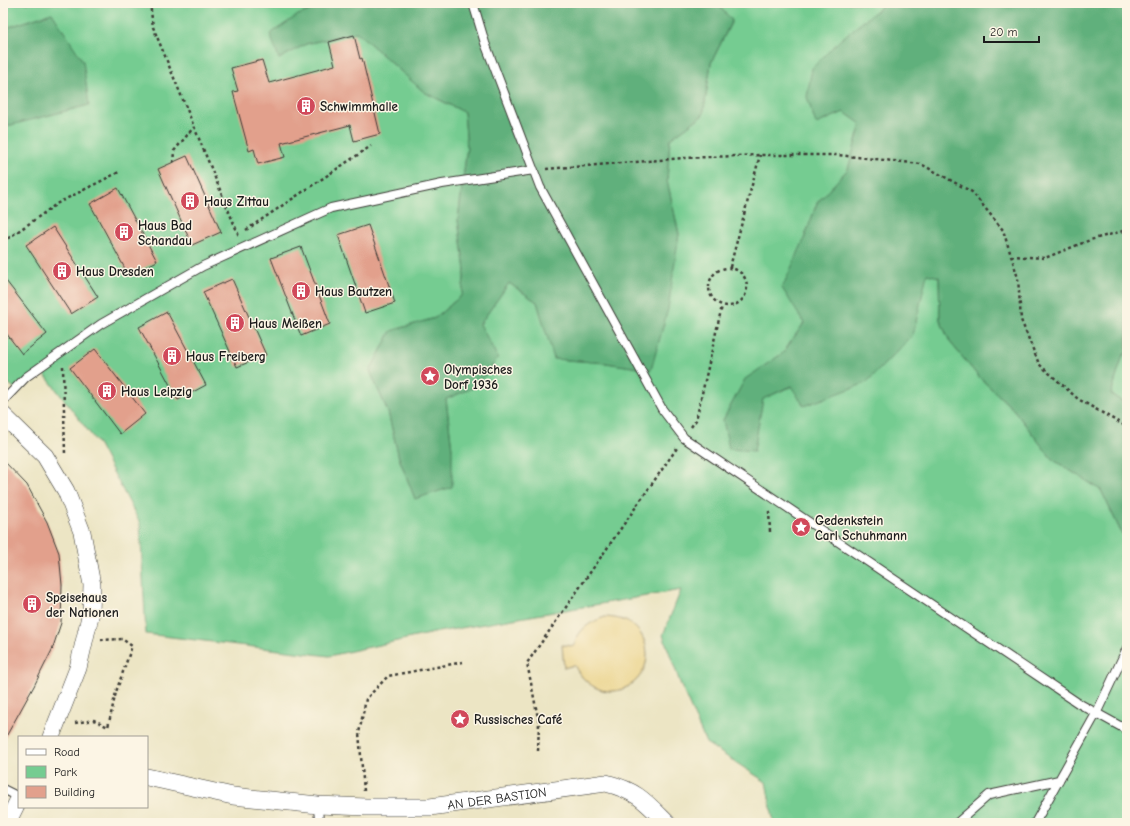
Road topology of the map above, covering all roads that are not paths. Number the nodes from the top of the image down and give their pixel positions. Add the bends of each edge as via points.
1 (473, 3) edge
2 (534, 170) junction
3 (3, 401) edge
4 (3, 415) edge
5 (1127, 648) edge
6 (1097, 712) junction
7 (1127, 730) edge
8 (53, 731) edge
9 (148, 777) edge
10 (1059, 780) junction
11 (3, 789) edge
12 (18, 797) edge
13 (18, 800) edge
14 (318, 805) junction
15 (7, 823) edge
16 (318, 823) edge
17 (667, 823) edge
18 (957, 823) edge
19 (1035, 823) edge

1 - 2 lane via 485,43
2 - 3 lane via 442,184 331,208 203,266 101,324 26,377
2 - 6 lane via 540,187 662,410 684,438 1078,703
4 - 8 street via 45,456 66,491 82,532 92,585 91,612 78,668
5 - 6 lane
6 - 7 lane
6 - 10 lane
9 - 14 street, AN DER BASTION via 233,796
10 - 18 lane via 989,795
10 - 19 lane
11 - 12 lane
13 - 15 street
14 - 16 lane
14 - 17 street, AN DER BASTION via 430,807 606,782 625,788 643,799

